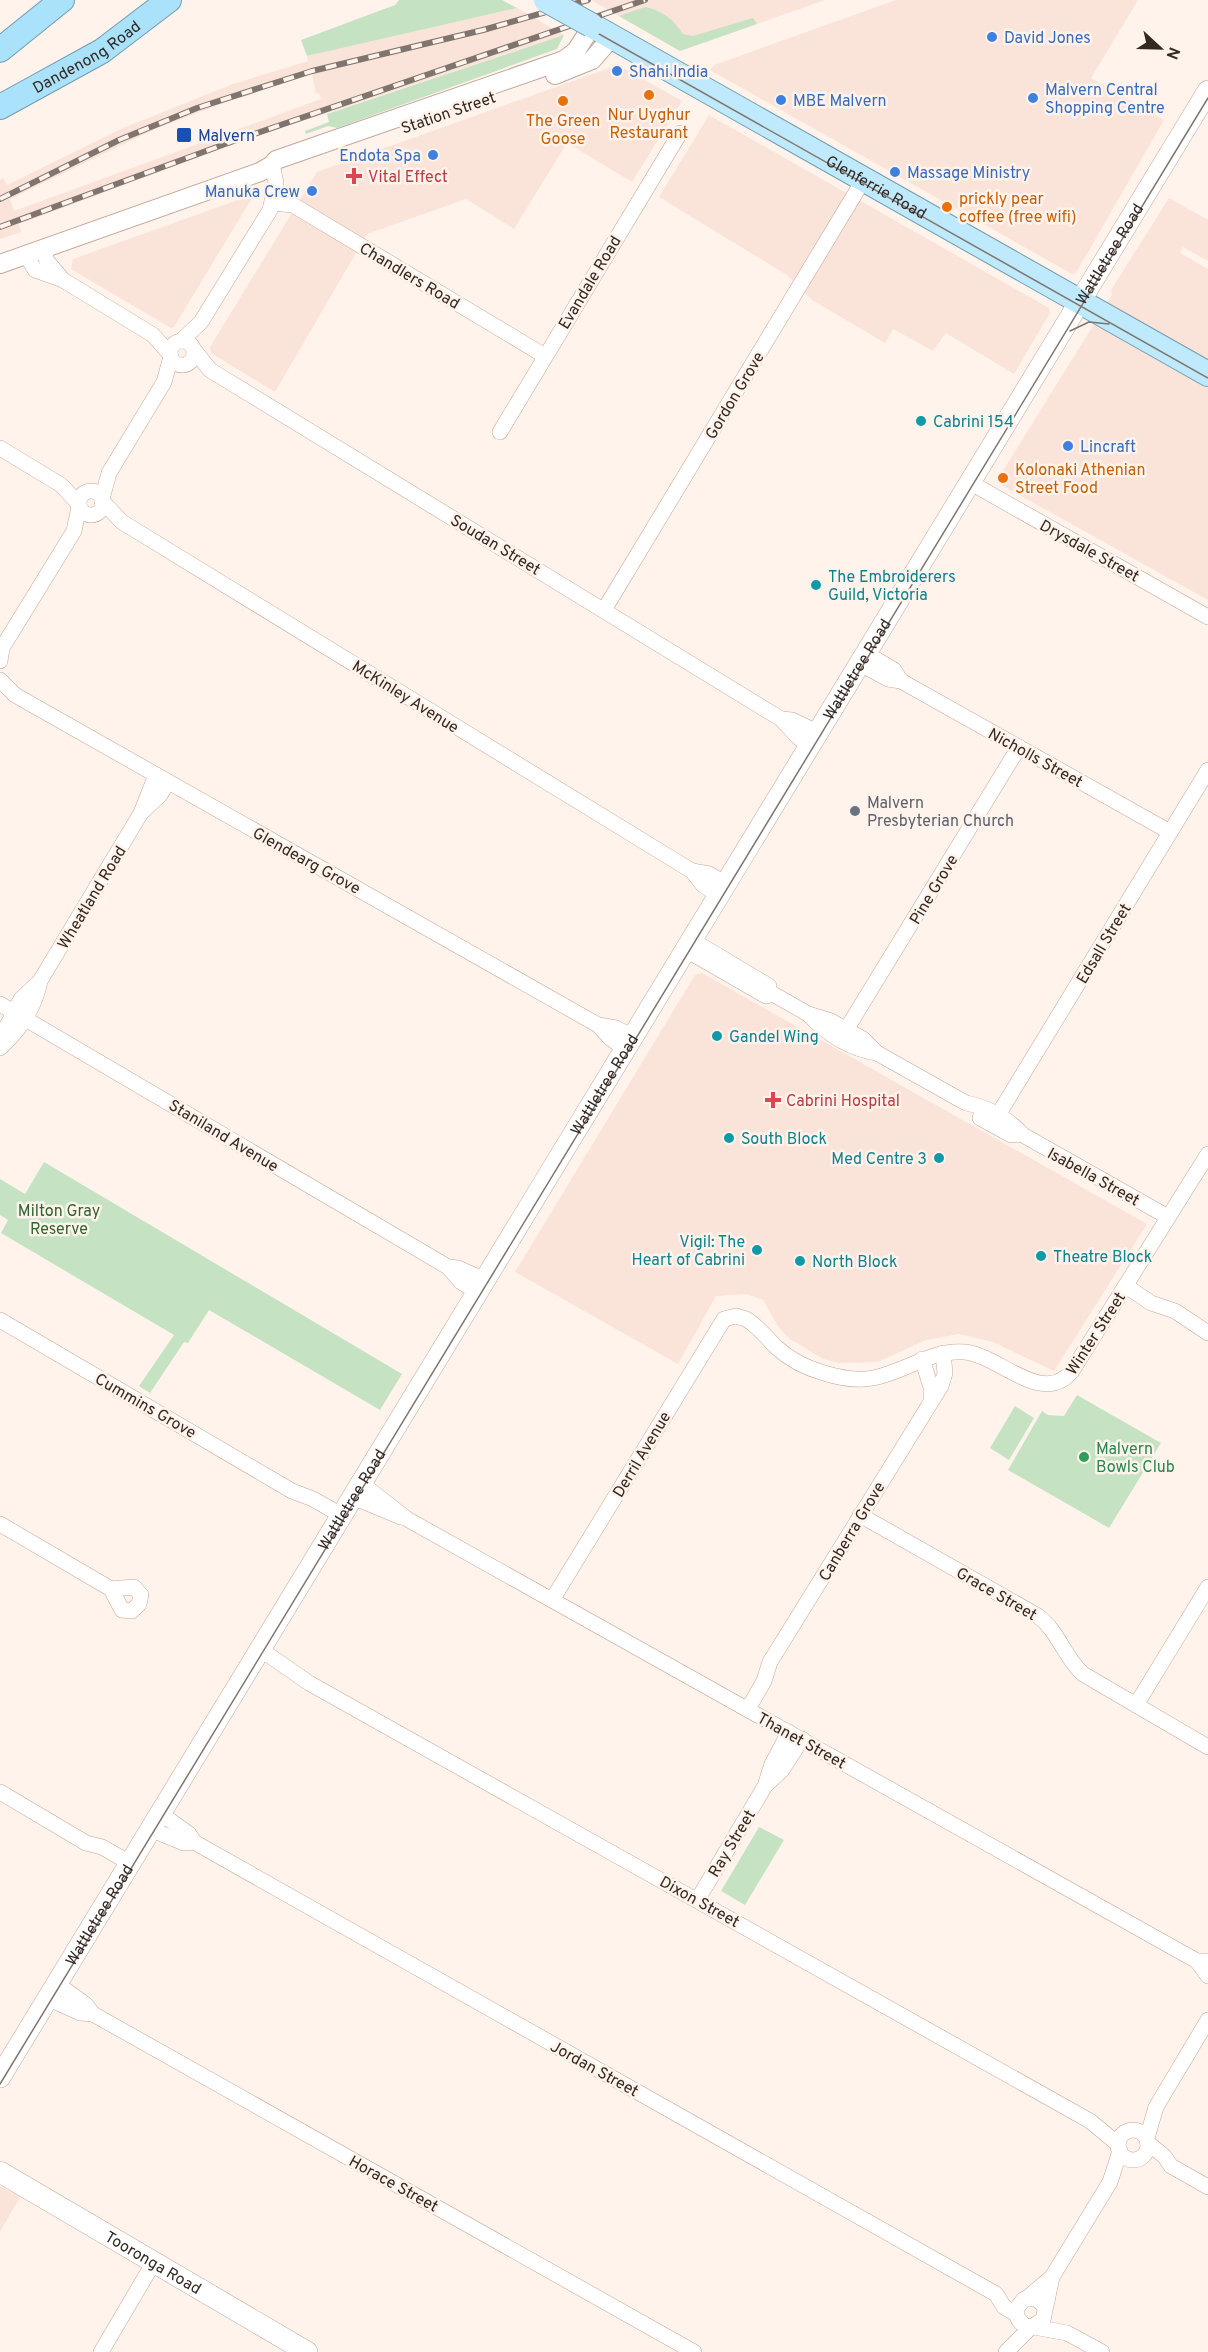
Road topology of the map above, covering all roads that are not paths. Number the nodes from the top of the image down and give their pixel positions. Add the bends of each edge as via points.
1 (62, 0) edge
2 (169, 0) edge
3 (546, 0) edge
4 (598, 29) junction
5 (0, 50) edge
6 (1208, 92) edge
7 (2, 104) edge
8 (680, 133) dead end
9 (266, 169) junction
10 (864, 179) junction
11 (273, 197) junction
12 (35, 252) junction
13 (0, 264) edge
14 (1081, 302) junction
15 (182, 353) junction
16 (544, 356) junction
17 (1208, 374) edge
18 (500, 432) dead end
19 (0, 448) edge
20 (971, 483) junction
21 (91, 503) junction
22 (604, 610) junction
23 (1208, 617) edge
24 (1, 653) edge
25 (863, 659) junction
26 (0, 680) edge
27 (8, 694) edge
28 (814, 739) junction
29 (1019, 747) junction
30 (1208, 770) edge
31 (162, 778) junction
32 (1170, 832) junction
33 (722, 890) junction
34 (689, 945) junction
35 (13, 1011) edge
36 (808, 1014) junction
37 (846, 1030) junction
38 (0, 1039) edge
39 (630, 1043) junction
40 (0, 1048) edge
41 (877, 1053) junction
42 (991, 1118) junction
43 (1208, 1154) edge
44 (1168, 1217) junction
45 (481, 1286) junction
46 (1126, 1286) junction
47 (0, 1320) edge
48 (1208, 1334) edge
49 (942, 1353) junction
50 (922, 1359) junction
51 (931, 1400) junction
52 (348, 1505) junction
53 (860, 1515) junction
54 (0, 1524) edge
55 (1208, 1587) edge
56 (111, 1589) dead end
57 (552, 1600) junction
58 (257, 1653) junction
59 (1136, 1705) junction
60 (743, 1707) junction
61 (795, 1736) junction
62 (1208, 1747) edge
63 (0, 1792) edge
64 (155, 1821) junction
65 (127, 1868) junction
66 (698, 1899) junction
67 (1202, 1961) edge
68 (1208, 1976) edge
69 (52, 1990) junction
70 (1208, 2020) edge
71 (0, 2077) edge
72 (1156, 2108) junction
73 (1124, 2139) junction
74 (1147, 2141) junction
75 (1137, 2159) junction
76 (1171, 2166) junction
77 (0, 2172) edge
78 (1110, 2182) junction
79 (1208, 2187) edge
80 (154, 2262) junction
81 (1052, 2277) junction
82 (996, 2294) junction
83 (1026, 2298) junction
84 (1044, 2308) junction
85 (1017, 2316) junction
86 (1032, 2327) junction
87 (1067, 2333) junction
88 (1008, 2348) edge
89 (101, 2352) edge
90 (307, 2352) edge
91 (694, 2352) edge
92 (1101, 2352) edge

1 - 5 highway
2 - 7 highway, Dandenong Road via 102,51
3 - 4 main road, Glenferrie Road, bridge
4 - 9 street, Station Street via 567,59 356,144
4 - 10 main road, Glenferrie Road
6 - 14 main road, Wattletree Road
8 - 16 street, Evandale Road
9 - 11 street via 276,175
9 - 12 street, Station Street
10 - 14 main road, Glenferrie Road
10 - 22 street, Gordon Grove
11 - 15 street
11 - 16 street, Chandlers Road via 293,205
12 - 13 street, Station Street
12 - 15 street via 63,280
14 - 17 main road, Glenferrie Road
14 - 20 main road, Wattletree Road
15 - 21 street via 109,473 100,478
15 - 22 street, Soudan Street
16 - 18 street, Evandale Road
19 - 21 street
20 - 23 street, Drysdale Street
20 - 25 main road, Wattletree Road
21 - 24 street via 82,527 74,531
21 - 33 street, McKinley Avenue via 692,871 703,885
22 - 28 street, Soudan Street via 781,719 799,738
25 - 28 main road, Wattletree Road
25 - 29 street, Nicholls Street via 888,680 901,681
26 - 27 street, Glendearg Grove
27 - 31 street, Glendearg Grove
28 - 33 main road, Wattletree Road
29 - 32 street, Nicholls Street
29 - 37 street, Pine Grove
30 - 32 street, Edsall Street
31 - 35 street, Wheatland Road via 160,795 141,813 40,981 38,993
31 - 39 street, Glendearg Grove via 598,1025 610,1038
32 - 42 street, Edsall Street
33 - 34 main road, Wattletree Road
34 - 36 street, Isabella Street via 766,996 773,994
34 - 39 main road, Wattletree Road
35 - 38 street, Wheatland Road
35 - 40 street, Wheatland Road
35 - 45 street, Staniland Avenue via 448,1267 461,1282
36 - 37 street, Isabella Street
36 - 41 street, Isabella Street via 832,1035 859,1050
37 - 41 street, Isabella Street
39 - 45 main road, Wattletree Road
41 - 42 street, Isabella Street via 966,1103 982,1106
42 - 44 street, Isabella Street via 1016,1126 1021,1134
43 - 44 street, Winter Street
44 - 46 street, Winter Street
45 - 52 main road, Wattletree Road
46 - 48 street via 1151,1303 1175,1311
46 - 49 street, Winter Street via 1072,1371 1054,1385 1040,1384 983,1356
47 - 52 street, Cummins Grove via 292,1491 308,1507
49 - 50 street
49 - 51 street, Canberra Grove via 944,1381
50 - 51 street
50 - 57 street, Derril Avenue via 873,1378 840,1377 795,1361 753,1323 728,1316 720,1323
51 - 53 street, Canberra Grove
52 - 57 street, Thanet Street via 368,1506 407,1519
52 - 58 main road, Wattletree Road
53 - 59 street, Grace Street via 1038,1616 1083,1674
53 - 60 street, Canberra Grove via 770,1662 756,1677
54 - 56 street
55 - 59 street
57 - 60 street, Thanet Street
58 - 64 main road, Wattletree Road
58 - 66 street, Dixon Street via 283,1674 309,1683
59 - 62 street, Grace Street
60 - 61 street, Thanet Street
61 - 66 street, Ray Street via 772,1764 765,1786
61 - 67 street, Thanet Street
63 - 65 street via 86,1843 96,1855
64 - 65 main road, Wattletree Road
64 - 82 street, Jordan Street via 184,1842 194,1842
65 - 69 main road, Wattletree Road
66 - 73 street, Dixon Street
67 - 68 street, Thanet Street
69 - 71 main road, Wattletree Road
69 - 91 street, Horace Street via 80,2013 93,2014
70 - 72 street
72 - 73 street
72 - 74 street
73 - 74 street via 1141,2132
73 - 75 street via 1126,2158
73 - 78 street
74 - 75 street via 1146,2152
74 - 76 street
75 - 76 street
75 - 78 street
76 - 79 street
77 - 80 main road, Tooronga Road
78 - 81 street
80 - 89 street
80 - 90 main road, Tooronga Road
81 - 83 street
81 - 84 street
82 - 83 street, Jordan Street
82 - 85 street, Jordan Street
83 - 84 street via 1037,2299
83 - 85 street via 1018,2305
84 - 86 street via 1043,2320
84 - 87 street via 1061,2322
85 - 86 street via 1023,2325
85 - 88 street
86 - 87 street
86 - 88 street
87 - 92 street

